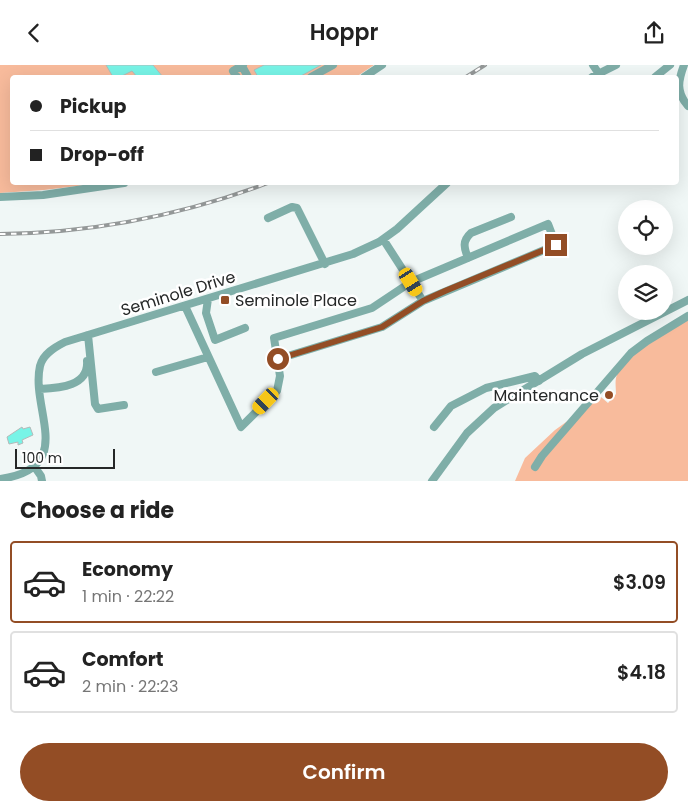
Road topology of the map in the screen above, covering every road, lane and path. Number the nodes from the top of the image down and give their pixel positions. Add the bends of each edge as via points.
1 (243, 65) edge
2 (333, 65) edge
3 (382, 65) edge
4 (616, 65) edge
5 (670, 65) edge
6 (684, 65) edge
7 (235, 75) edge
8 (315, 75) edge
9 (367, 75) edge
10 (597, 75) edge
11 (658, 75) edge
12 (688, 105) edge
13 (111, 185) edge
14 (444, 185) edge
15 (0, 197) edge
16 (511, 217) dead end
17 (268, 219) dead end
18 (383, 239) junction
19 (468, 258) junction
20 (325, 264) junction
21 (411, 282) junction
22 (208, 299) junction
23 (688, 300) edge
24 (423, 301) junction
25 (185, 306) junction
26 (688, 316) edge
27 (245, 329) dead end
28 (86, 335) junction
29 (208, 357) junction
30 (278, 359) junction
31 (156, 372) dead end
32 (539, 381) junction
33 (40, 389) junction
34 (124, 405) dead end
35 (434, 427) dead end
36 (34, 466) junction
37 (535, 467) dead end
38 (0, 479) edge
39 (42, 481) edge
40 (432, 481) edge

1 - 7 street
2 - 8 street
3 - 9 street
4 - 10 street
5 - 11 street
6 - 12 street via 679,89
13 - 15 street
14 - 18 street, Seminole Drive via 405,223
16 - 19 street via 466,237 464,247
17 - 20 street via 292,207 297,208
18 - 20 street, Seminole Drive
18 - 21 street
19 - 21 street
19 - 24 street via 548,224 556,245
20 - 22 street, Seminole Drive
21 - 24 street
21 - 30 street via 372,308 274,338
22 - 25 street, Seminole Drive
22 - 27 street via 206,313 214,340
23 - 32 street via 582,354
24 - 30 street via 382,327
25 - 28 street, Seminole Drive
25 - 29 street
26 - 37 street via 631,353
28 - 33 street, Seminole Drive via 64,342 48,353 40,365
28 - 33 street via 87,366 84,376 66,386
28 - 34 street via 95,404 98,409
29 - 30 street via 241,427 277,391 280,383
29 - 31 street
32 - 35 street via 535,376 486,388 451,406
32 - 40 street via 494,408 467,433
33 - 36 street, Seminole Drive via 46,439 41,458
36 - 38 street via 23,474
36 - 39 street

